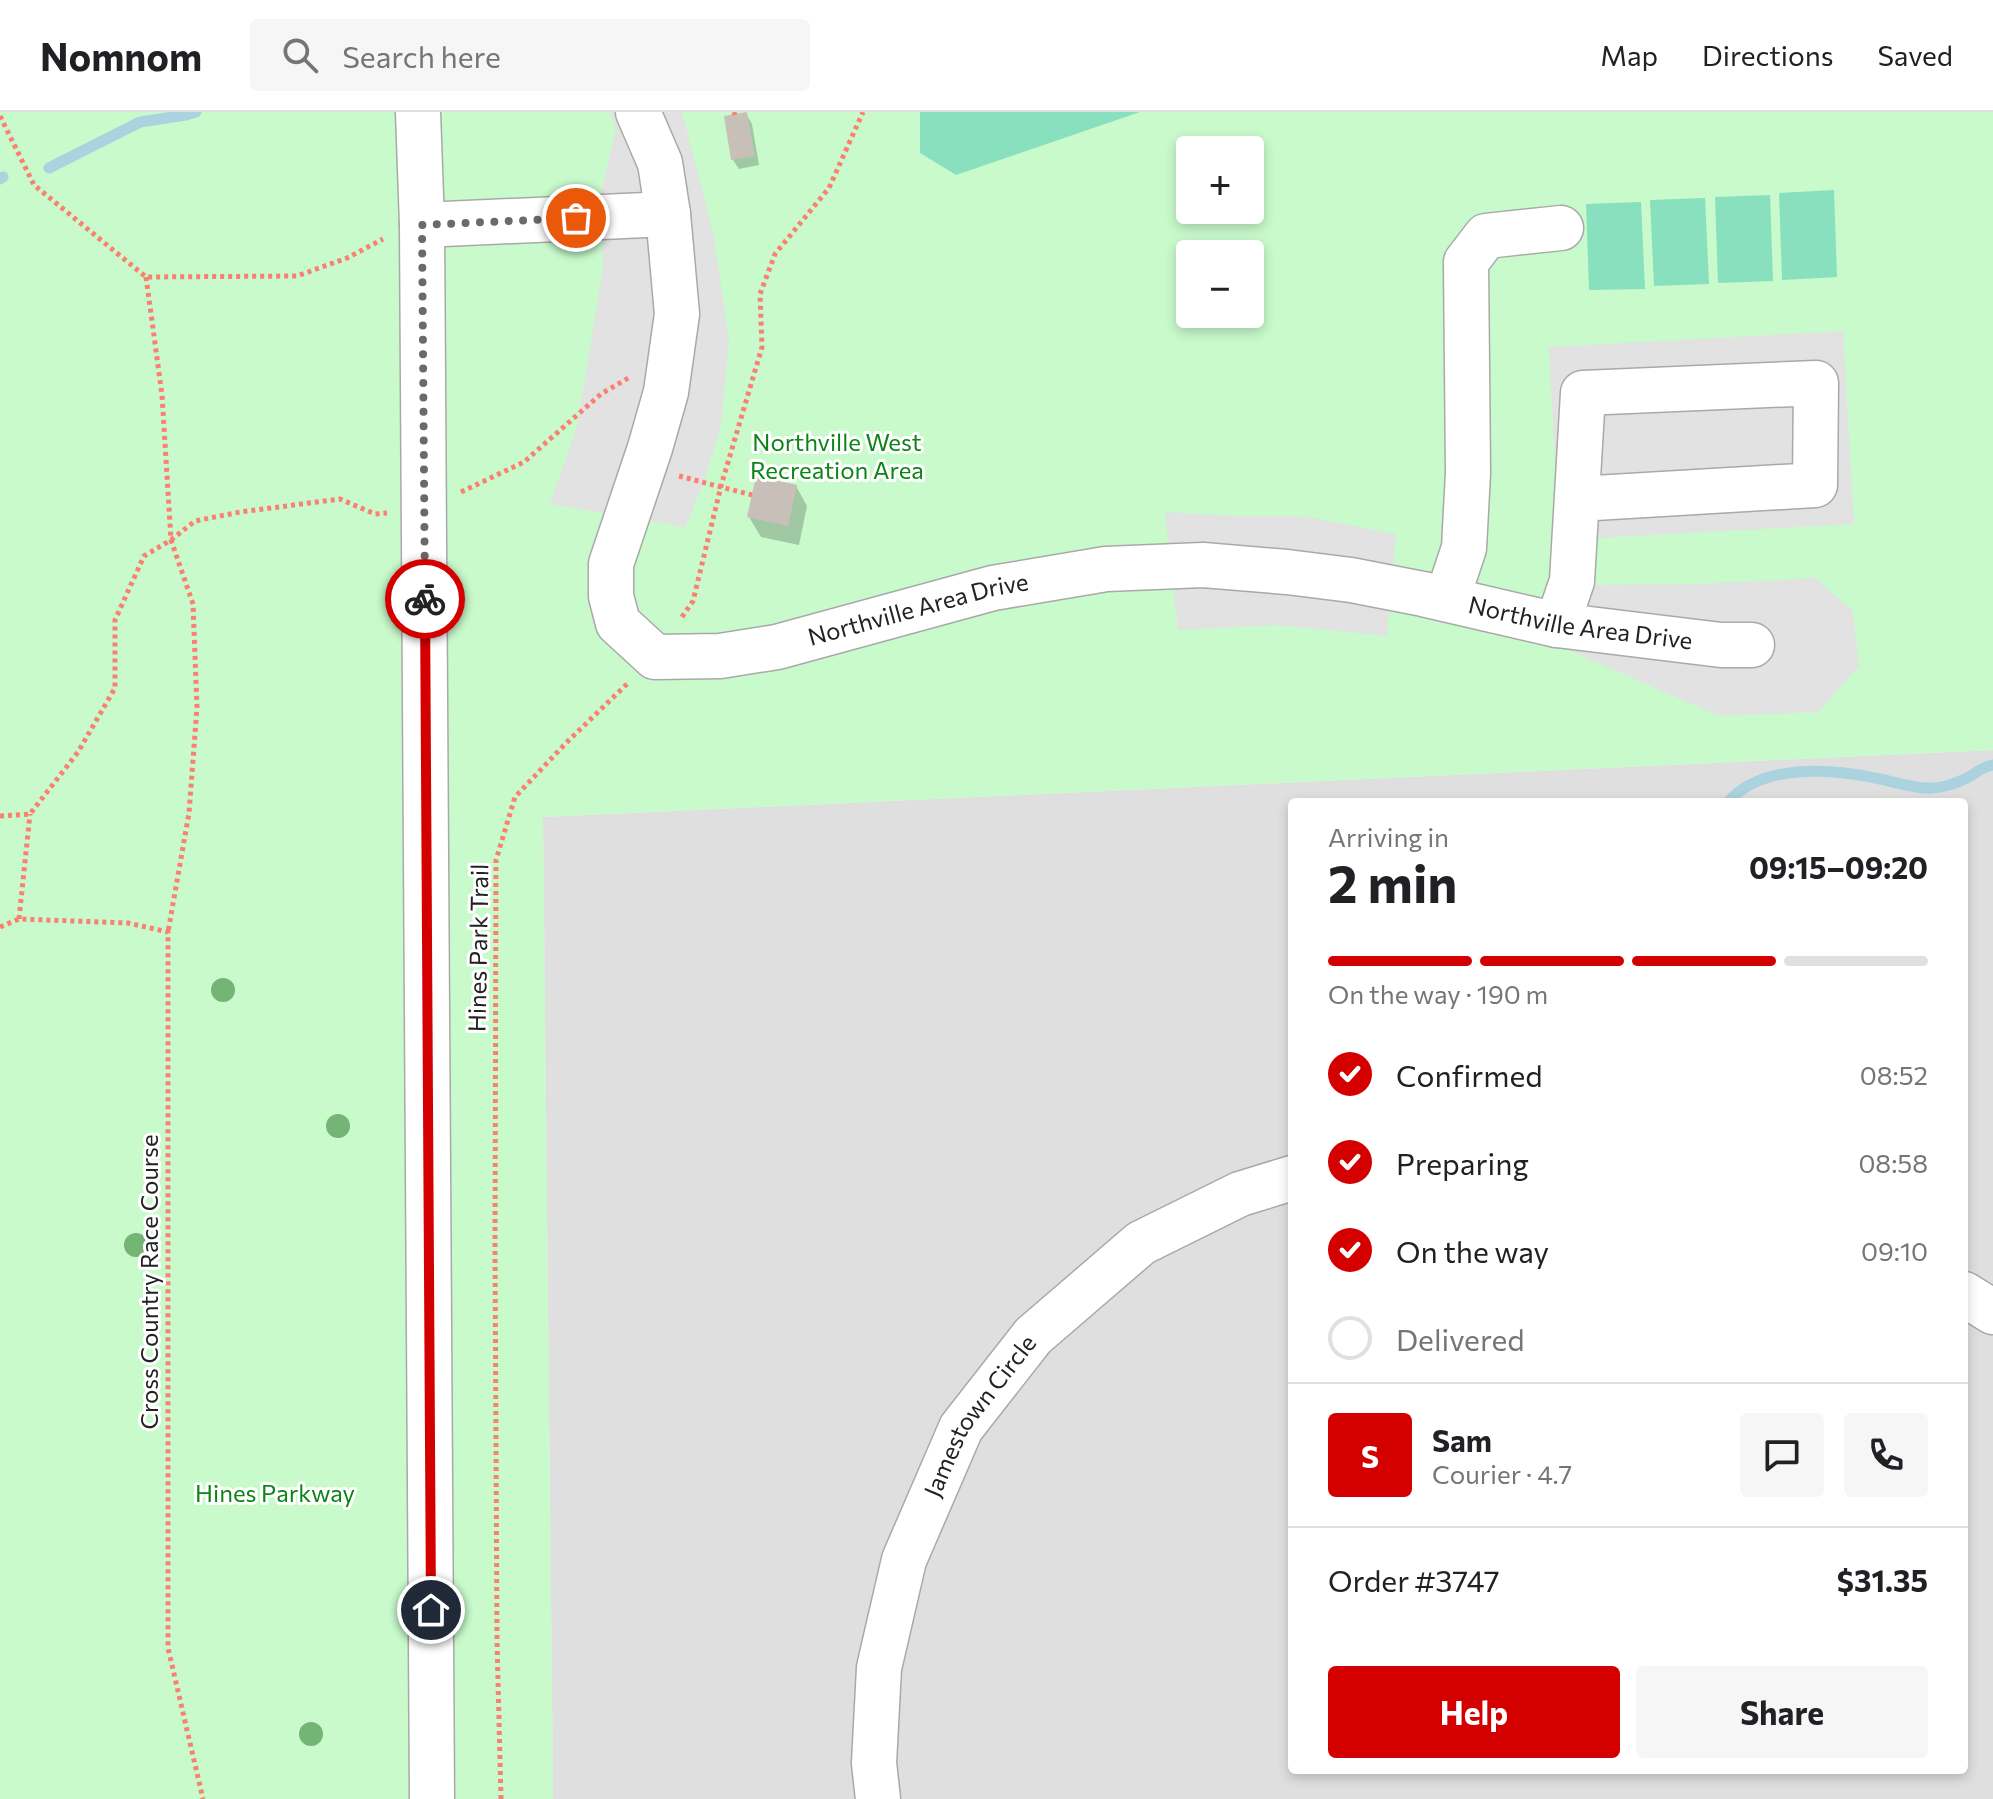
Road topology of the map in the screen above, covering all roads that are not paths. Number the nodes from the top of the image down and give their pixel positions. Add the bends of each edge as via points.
1 (418, 112) edge
2 (638, 112) edge
3 (668, 214) junction
4 (422, 225) junction
5 (1561, 228) dead end
6 (1578, 499) junction
7 (1447, 599) junction
8 (1557, 625) junction
9 (1752, 645) dead end
10 (1288, 1179) edge
11 (432, 1799) edge
12 (878, 1799) edge

1 - 4 street
2 - 3 street via 660,163
3 - 4 street
3 - 7 street, Northville Area Drive via 677,314 666,392 611,564 618,623 655,657 720,656 777,647 993,588 1106,569 1203,565 1287,572
4 - 11 street
5 - 7 street via 1486,236 1466,262 1464,548
6 - 6 street via 1583,393 1816,383 1815,485
6 - 8 street via 1572,581
7 - 8 street, Northville Area Drive
8 - 9 street, Northville Area Drive
10 - 12 street, Jamestown Circle via 1240,1194 1141,1243 1033,1336 961,1428 904,1560 879,1668 874,1763

